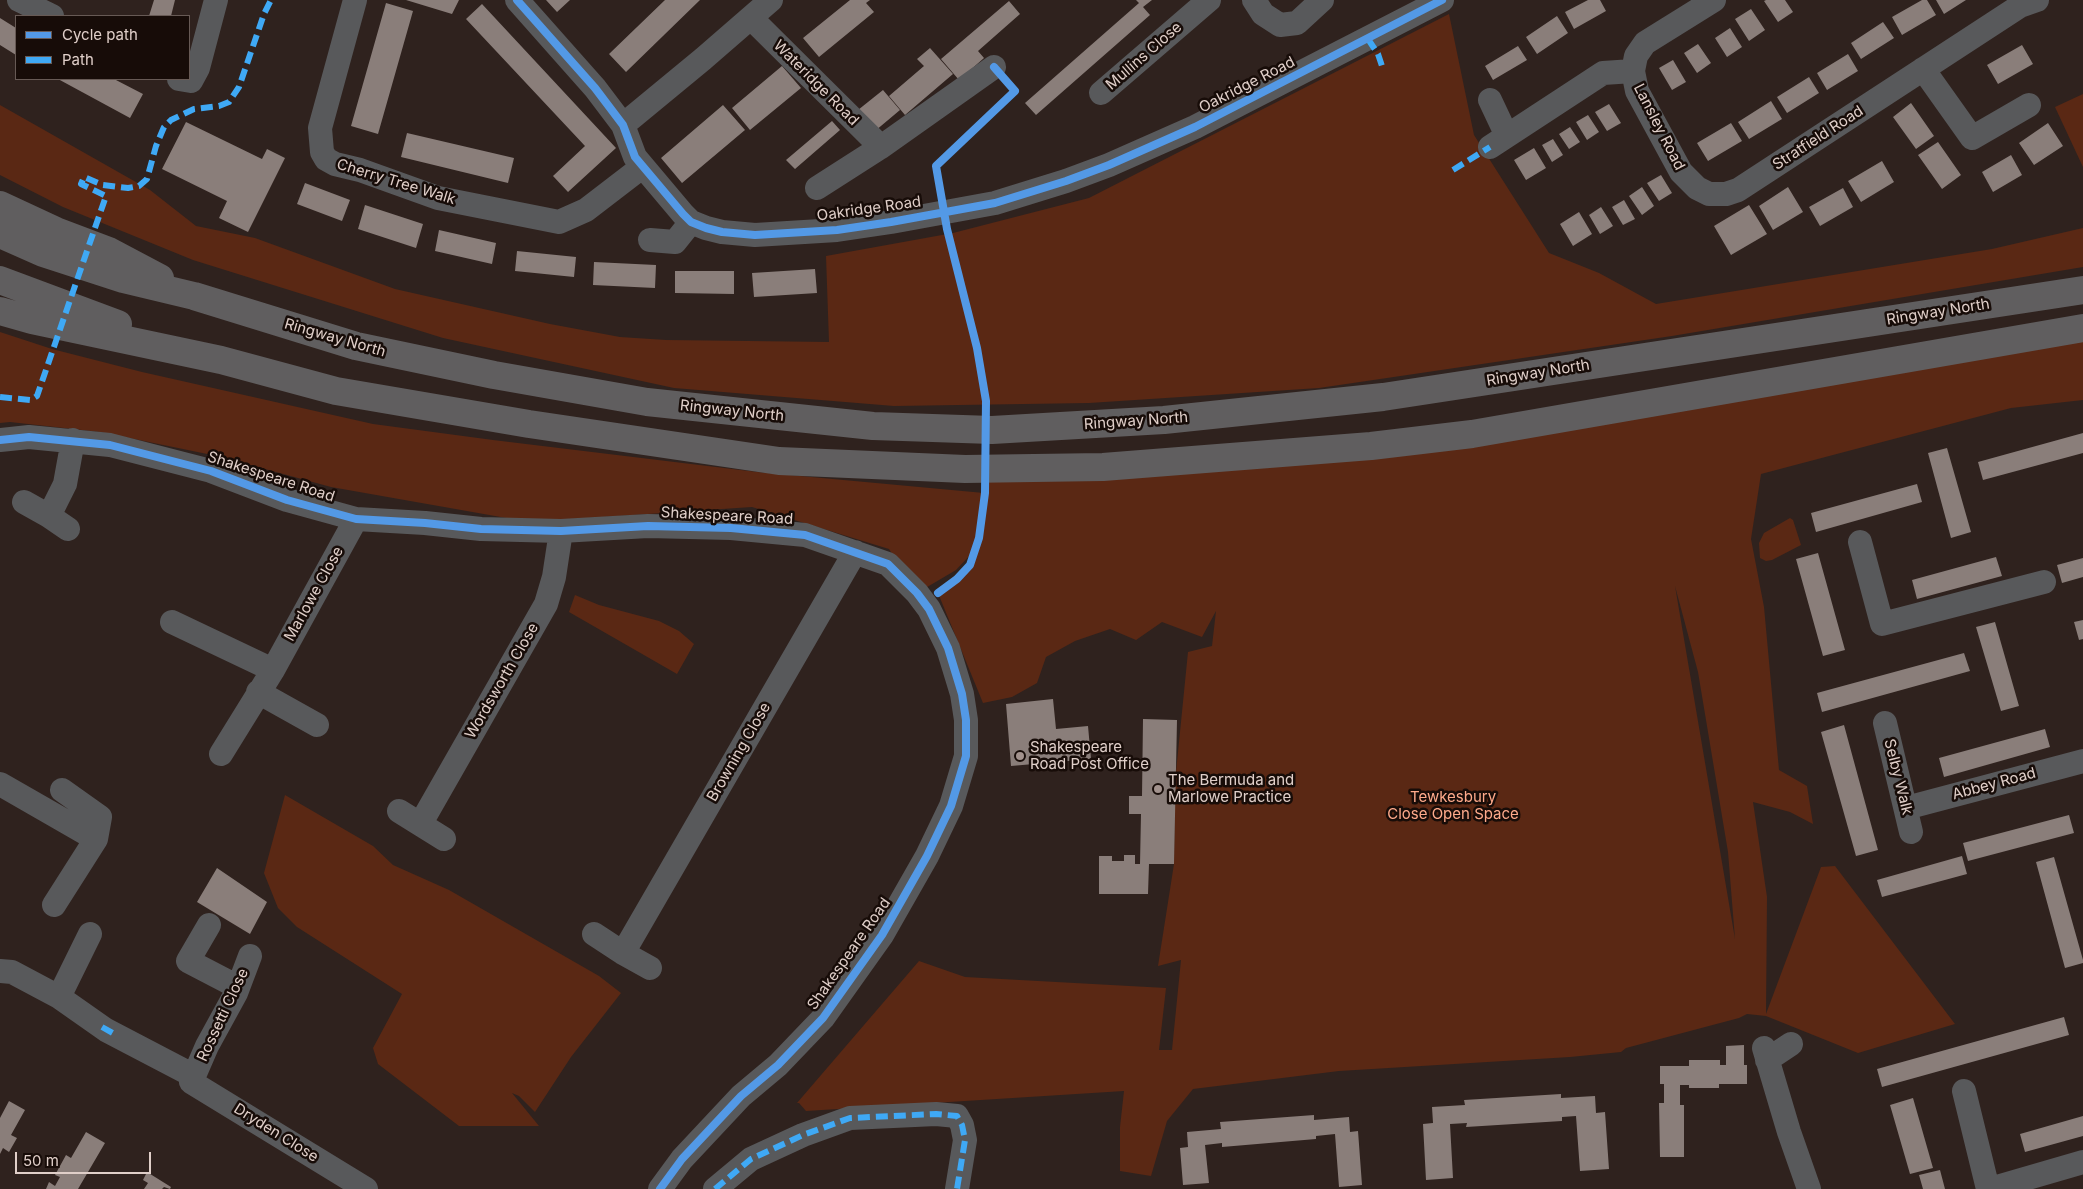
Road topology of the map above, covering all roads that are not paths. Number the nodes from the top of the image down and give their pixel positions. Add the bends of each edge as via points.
1 (19, 0) edge
2 (216, 0) edge
3 (354, 0) edge
4 (516, 0) edge
5 (771, 0) edge
6 (1208, 0) edge
7 (1254, 0) edge
8 (1322, 0) edge
9 (1442, 0) edge
10 (1714, 0) edge
11 (2038, 0) edge
12 (50, 15) edge
13 (751, 18) junction
14 (994, 67) dead end
15 (1923, 69) junction
16 (1633, 71) junction
17 (185, 80) edge
18 (1101, 93) dead end
19 (1490, 100) dead end
20 (2029, 105) dead end
21 (623, 125) junction
22 (881, 148) junction
23 (642, 166) junction
24 (817, 188) dead end
25 (1709, 194) joint
26 (0, 205) edge
27 (692, 222) junction
28 (0, 234) edge
29 (650, 240) dead end
30 (0, 280) edge
31 (2083, 290) edge
32 (194, 296) junction
33 (0, 311) edge
34 (2083, 328) edge
35 (221, 360) junction
36 (0, 440) edge
37 (73, 440) junction
38 (24, 502) dead end
39 (356, 519) junction
40 (562, 531) junction
41 (1860, 542) dead end
42 (855, 552) junction
43 (2044, 582) dead end
44 (172, 622) dead end
45 (273, 670) junction
46 (258, 692) junction
47 (1885, 722) dead end
48 (317, 724) dead end
49 (222, 754) dead end
50 (2083, 761) edge
51 (0, 784) edge
52 (62, 790) dead end
53 (1906, 808) junction
54 (399, 810) dead end
55 (421, 823) junction
56 (1911, 832) dead end
57 (96, 839) junction
58 (444, 839) dead end
59 (54, 905) dead end
60 (209, 925) dead end
61 (90, 934) dead end
62 (594, 934) dead end
63 (623, 954) junction
64 (250, 956) dead end
65 (650, 968) dead end
66 (0, 971) edge
67 (238, 987) junction
68 (59, 996) junction
69 (1791, 1044) dead end
70 (194, 1076) junction
71 (1964, 1091) dead end
72 (2083, 1162) edge
73 (366, 1189) edge
74 (660, 1189) edge
75 (715, 1189) edge
76 (956, 1189) edge
77 (1809, 1189) edge
78 (1989, 1189) edge

1 - 12 street
2 - 17 street via 198,68 191,81
3 - 23 street, Cherry Tree Walk via 320,128 322,152 326,159 438,198 559,222 586,210
4 - 21 street, Oakridge Road
5 - 13 street
6 - 18 street, Mullins Close
7 - 8 street via 1263,14 1280,25 1297,23
9 - 27 street, Oakridge Road via 1162,142 1092,172 1020,196 837,230 755,235 722,232
10 - 16 street via 1645,43 1636,56
11 - 15 street, Stratfield Road via 2020,6
13 - 21 street
13 - 22 street, Wateridge Road
14 - 22 street
15 - 20 street via 1972,138
15 - 25 street, Stratfield Road via 1738,190
16 - 19 street, Lansley Road via 1603,73 1498,140
16 - 25 street, Lansley Road via 1638,91 1681,172 1697,188
21 - 23 street, Oakridge Road via 635,157
22 - 24 street
23 - 27 street, Oakridge Road
26 - 32 highway via 109,251
27 - 29 street via 674,242
28 - 32 highway via 43,253 123,279
30 - 35 highway
31 - 32 highway, Ringway North via 1384,397 1164,420 992,430 873,426 647,402 494,376 356,346
33 - 35 highway
34 - 35 highway via 1472,434 1371,446 1103,467 965,469 779,461 336,391
36 - 37 street, Shakespeare Road via 29,437
37 - 38 street via 59,522
37 - 39 street, Shakespeare Road via 110,445 211,471 288,500
39 - 40 street, Shakespeare Road via 481,529
39 - 45 street, Marlowe Close
40 - 42 street, Shakespeare Road via 648,526 731,528 805,535
40 - 55 street, Wordsworth Close via 546,604
41 - 43 street via 1882,624
42 - 63 street, Browning Close
42 - 74 street, Shakespeare Road via 888,564 929,609 944,640 956,672 966,720 966,756 962,776 914,881 882,935 823,1018 778,1065 740,1096
44 - 45 street
45 - 46 street, Marlowe Close
46 - 48 street
46 - 49 street, Marlowe Close
47 - 53 street, Selby Walk
50 - 53 street, Abbey Road
51 - 57 street
52 - 57 street via 100,817
53 - 56 street, Selby Walk
54 - 55 street
55 - 58 street
57 - 59 street
60 - 67 street via 188,961
61 - 68 street
62 - 63 street
63 - 65 street
64 - 67 street, Rossetti Close
66 - 68 street, Rossetti Close via 12,972
67 - 70 street, Rossetti Close
68 - 70 street, Rossetti Close via 109,1031
69 - 77 street via 1766,1054
70 - 73 street, Dryden Close via 191,1082
71 - 78 street
72 - 78 street
75 - 76 street via 751,1159 850,1118 936,1114 957,1116 962,1125 965,1140

